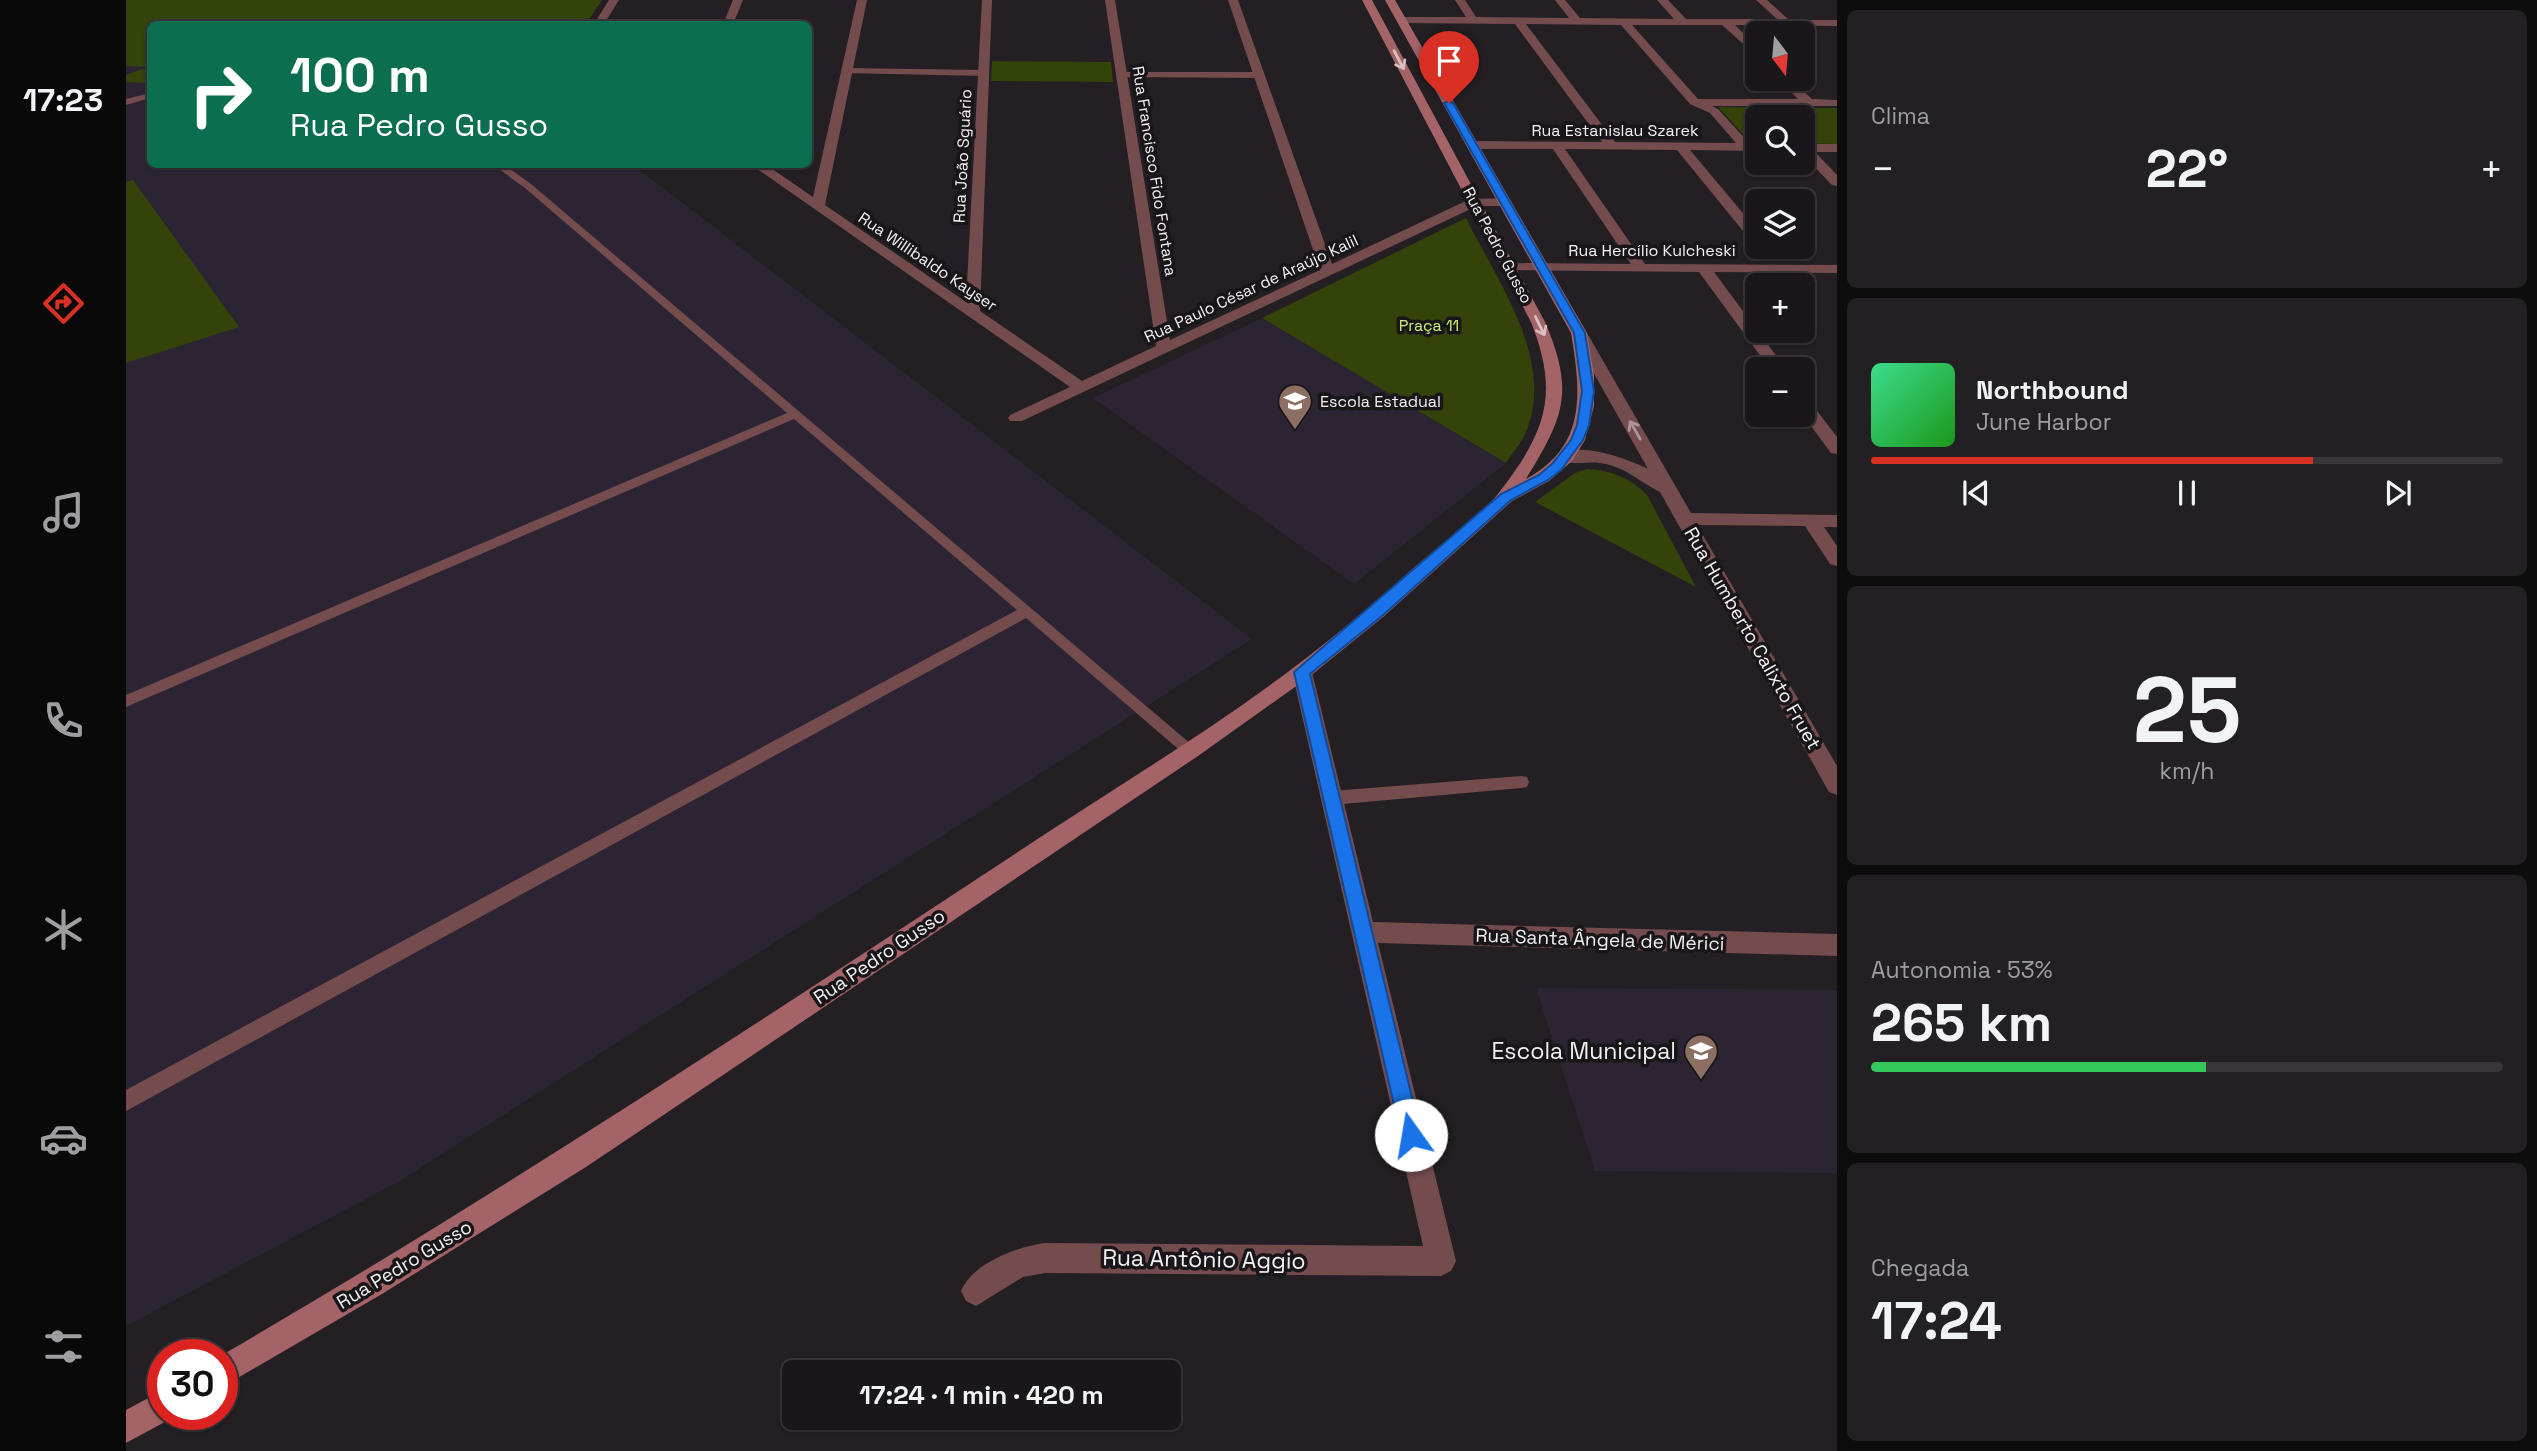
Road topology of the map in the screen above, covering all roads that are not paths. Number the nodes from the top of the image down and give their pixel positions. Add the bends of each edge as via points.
1 (614, 0) edge
2 (738, 0) edge
3 (862, 0) edge
4 (987, 0) edge
5 (1110, 0) edge
6 (1233, 0) edge
7 (1367, 0) edge
8 (1390, 0) edge
9 (1460, 0) edge
10 (1560, 0) edge
11 (1662, 0) edge
12 (1761, 0) edge
13 (1401, 20) junction
14 (601, 21) edge
15 (729, 21) edge
16 (1473, 21) junction
17 (1518, 21) junction
18 (1785, 21) edge
19 (1577, 22) junction
20 (1623, 22) junction
21 (1683, 22) junction
22 (1726, 23) junction
23 (1745, 23) edge
24 (1815, 24) edge
25 (1835, 25) edge
26 (1745, 41) edge
27 (847, 71) junction
28 (984, 73) junction
29 (1122, 74) junction
30 (1259, 75) junction
31 (1796, 91) edge
32 (147, 97) edge
33 (126, 102) edge
34 (1694, 102) junction
35 (1809, 103) junction
36 (1837, 103) edge
37 (1745, 141) edge
38 (1472, 145) junction
39 (1557, 146) junction
40 (1611, 146) junction
41 (1681, 147) junction
42 (1745, 147) edge
43 (1815, 148) edge
44 (1837, 148) edge
45 (1815, 160) edge
46 (502, 168) edge
47 (762, 168) edge
48 (1837, 182) edge
49 (1475, 202) junction
50 (1505, 202) junction
51 (817, 207) junction
52 (1745, 224) edge
53 (1774, 259) edge
54 (1509, 267) junction
55 (1542, 267) junction
56 (1641, 268) junction
57 (1703, 268) junction
58 (1782, 269) junction
59 (1837, 269) edge
60 (1327, 271) junction
61 (973, 313) junction
62 (1579, 333) junction
63 (1164, 348) junction
64 (1769, 357) edge
65 (1082, 387) junction
66 (795, 414) junction
67 (1016, 418) dead end
68 (1815, 419) edge
69 (1837, 449) edge
70 (1566, 457) junction
71 (1669, 490) junction
72 (1506, 497) junction
73 (1685, 519) junction
74 (1810, 520) junction
75 (1837, 521) edge
76 (1837, 560) edge
77 (1027, 611) junction
78 (1302, 672) junction
79 (126, 701) edge
80 (1190, 750) junction
81 (1521, 782) dead end
82 (1836, 784) edge
83 (1332, 798) junction
84 (1363, 932) junction
85 (1837, 946) edge
86 (126, 1101) edge
87 (976, 1291) dead end
88 (238, 1362) edge
89 (147, 1415) edge
90 (126, 1427) edge

1 - 14 street
2 - 15 street
3 - 27 street
4 - 28 street, Rua João Sguário
5 - 29 street, Rua Francisco Fido Fontana
6 - 30 street
7 -> 49 main road, Rua Pedro Gusso
8 - 13 main road, Rua Pedro Gusso
9 - 16 street
10 - 19 street
11 - 21 street
12 - 18 street
13 - 16 street
13 - 38 main road, Rua Pedro Gusso
16 - 17 street
17 - 19 street
17 - 40 street
19 - 20 street
20 - 21 street
20 - 34 street
21 - 22 street
22 - 23 street
22 - 26 street
24 - 25 street
27 - 28 lane
27 - 51 street
28 - 61 street, Rua João Sguário
29 - 30 lane
29 - 63 street, Rua Francisco Fido Fontana
30 - 60 street
31 - 35 street
32 - 33 lane
34 - 35 street
34 - 37 street via 1713,111
35 - 36 street
38 - 39 street, Rua Estanislau Szarek
38 - 50 main road, Rua Pedro Gusso
39 - 40 street, Rua Estanislau Szarek
39 - 56 street
40 - 41 street, Rua Estanislau Szarek
41 - 42 street, Rua Estanislau Szarek
41 - 52 street
43 - 44 street
45 - 48 street
46 - 66 lane
47 - 51 street, Rua Willibaldo Kayser
49 - 50 street, Rua Paulo César de Araújo Kalil
49 - 54 main road, Rua Pedro Gusso
49 - 60 street, Rua Paulo César de Araújo Kalil
50 - 55 main road, Rua Pedro Gusso
51 - 61 street, Rua Willibaldo Kayser
53 - 58 street
54 - 55 street, Rua Hercílio Kulcheski
54 -> 72 main road, Rua Pedro Gusso via 1548,342 1557,396 1542,439
55 - 56 street, Rua Hercílio Kulcheski
55 - 62 main road, Rua Pedro Gusso
56 - 57 street, Rua Hercílio Kulcheski
57 - 58 street, Rua Hercílio Kulcheski
57 - 64 street
58 - 59 street, Rua Hercílio Kulcheski
60 - 63 street, Rua Paulo César de Araújo Kalil
61 - 65 street, Rua Willibaldo Kayser
62 - 70 main road, Rua Pedro Gusso via 1586,406 1577,440
71 -> 62 street, Rua Humberto Calixto Fruet
63 - 65 street, Rua Paulo César de Araújo Kalil
65 - 67 street, Rua Paulo César de Araújo Kalil
66 - 77 lane
66 - 79 lane
68 - 69 street
70 - 71 street, Rua Humberto Calixto Fruet via 1609,457
70 - 72 main road, Rua Pedro Gusso via 1543,477
71 - 73 street, Rua Humberto Calixto Fruet
72 - 78 main road, Rua Pedro Gusso
73 - 74 street
73 - 82 street, Rua Humberto Calixto Fruet
74 - 75 street
74 - 76 street
77 - 80 lane
77 - 86 lane
78 - 80 main road, Rua Pedro Gusso
78 - 83 street
80 - 88 main road, Rua Pedro Gusso via 576,1157
81 - 83 lane
83 - 84 street
84 - 85 street, Rua Santa Ângela de Mérici
84 - 87 street, Rua Antônio Aggio via 1441,1261 1026,1259
89 - 90 main road

